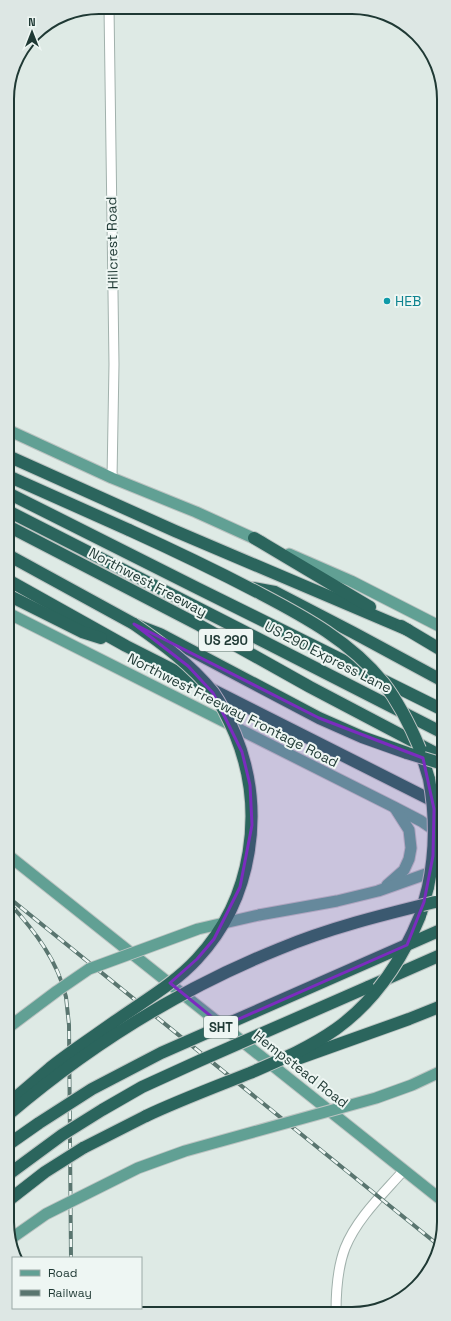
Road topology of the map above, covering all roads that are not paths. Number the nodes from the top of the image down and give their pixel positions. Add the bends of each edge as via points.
1 (109, 14) edge
2 (14, 433) edge
3 (14, 459) edge
4 (112, 478) junction
5 (14, 479) edge
6 (14, 496) edge
7 (14, 514) edge
8 (14, 529) edge
9 (254, 538) junction
10 (14, 558) edge
11 (14, 583) edge
12 (249, 588) junction
13 (14, 598) edge
14 (14, 616) edge
15 (134, 624) junction
16 (437, 625) edge
17 (408, 630) junction
18 (126, 646) junction
19 (437, 647) edge
20 (437, 678) edge
21 (437, 707) edge
22 (437, 730) edge
23 (437, 754) edge
24 (437, 762) edge
25 (437, 803) edge
26 (394, 807) junction
27 (421, 821) junction
28 (437, 826) edge
29 (437, 832) edge
30 (14, 860) edge
31 (437, 870) edge
32 (378, 891) junction
33 (437, 902) edge
34 (437, 932) edge
35 (437, 957) edge
36 (437, 1009) edge
37 (14, 1023) edge
38 (268, 1065) junction
39 (437, 1073) edge
40 (14, 1099) edge
41 (14, 1110) edge
42 (14, 1140) edge
43 (14, 1170) edge
44 (404, 1170) junction
45 (14, 1196) edge
46 (437, 1196) edge
47 (15, 1235) edge
48 (336, 1307) edge

1 - 4 street, Hillcrest Road via 114,364
2 - 4 main road
3 - 17 highway via 175,532
4 - 9 main road
5 - 12 highway, bridge
6 - 21 highway, Northwest Freeway / US 290
7 - 22 highway, US 290 Express Lane
8 - 23 highway, Northwest Freeway / US 290 via 199,625
9 - 16 main road via 351,581
9 - 17 highway
10 - 15 highway
11 - 18 highway
12 - 20 highway, bridge via 275,592
12 - 38 highway, bridge via 325,630 350,648 382,681 408,720 420,749 429,778 435,824 431,872 424,902 407,945 391,972 360,1008 337,1028 310,1045
13 - 18 highway via 82,632
14 - 26 main road, Northwest Freeway Frontage Road
15 - 24 highway, bridge via 160,634 319,718 362,737
15 - 40 highway, bridge via 163,644 188,666 213,693 230,722 242,752 250,785 252,825 249,854 240,887 227,918 197,959 178,977 57,1063
17 - 19 highway
18 - 25 highway
26 - 27 main road, Northwest Freeway Frontage Road
26 - 32 main road via 409,830 409,859 404,870
27 - 28 main road
27 - 29 main road, Northwest Freeway Frontage Road
30 - 44 main road, Hempstead Road
31 - 32 main road
32 - 37 main road, bridge via 198,929 89,969
33 - 41 highway, bridge via 383,914 280,948 208,981 108,1038
34 - 42 highway, SHT, bridge via 161,1054 92,1089
35 - 43 highway, SHT, bridge via 142,1088 76,1126
36 - 38 highway, bridge via 292,1061
38 - 45 highway, bridge via 110,1133 58,1164
39 - 47 main road, bridge via 376,1098 185,1151 138,1168 46,1214
44 - 46 main road, Hempstead Road
44 - 48 street via 350,1236 344,1249 337,1280

